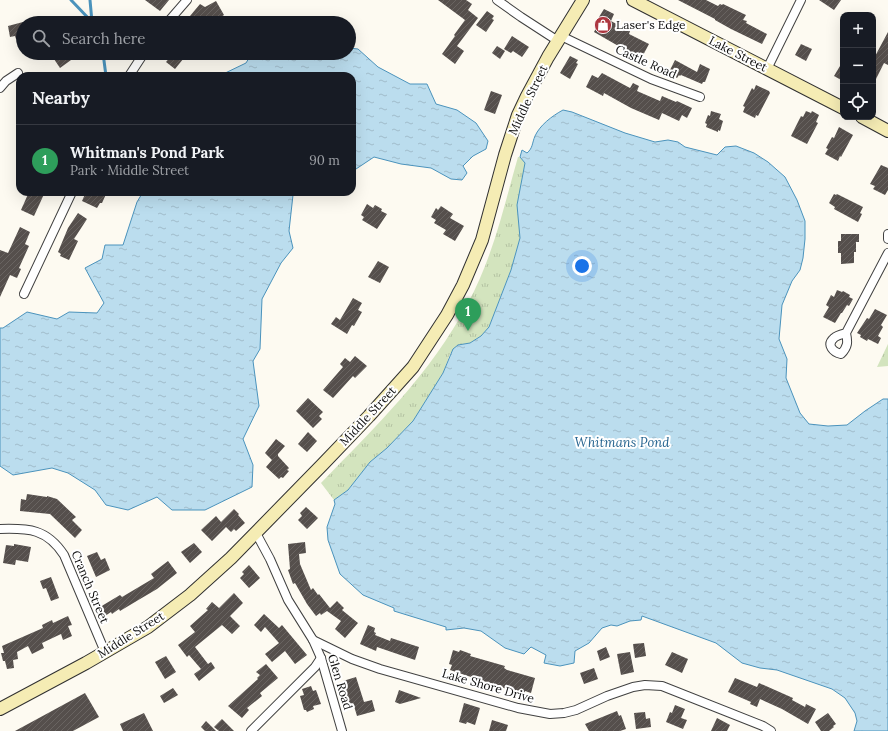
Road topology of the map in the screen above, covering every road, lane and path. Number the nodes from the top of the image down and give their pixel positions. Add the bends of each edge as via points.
1 (187, 0) edge
2 (497, 0) edge
3 (583, 0) edge
4 (633, 0) edge
5 (801, 0) edge
6 (173, 16) edge
7 (559, 38) junction
8 (139, 60) edge
9 (767, 69) junction
10 (132, 72) edge
11 (16, 74) edge
12 (0, 88) edge
13 (700, 97) dead end
14 (840, 106) edge
15 (868, 120) edge
16 (888, 131) edge
17 (70, 196) edge
18 (888, 234) edge
19 (888, 239) edge
20 (888, 253) edge
21 (24, 294) dead end
22 (846, 333) dead end
23 (0, 529) edge
24 (256, 533) junction
25 (313, 640) junction
26 (105, 652) junction
27 (321, 658) junction
28 (0, 710) edge
29 (251, 731) edge
30 (342, 731) edge
31 (771, 731) edge

1 - 6 street
2 - 7 street, Castle Road
3 - 7 main road, Middle Street
4 - 9 main road, Lake Street
5 - 9 street
7 - 13 street, Castle Road via 651,79
7 - 24 main road, Middle Street via 518,115 482,240 447,315 421,356 401,381
8 - 10 street
9 - 14 main road, Lake Street
11 - 12 street
15 - 16 main road
17 - 21 street
18 - 19 street
20 - 22 street
23 - 26 street, Cranch Street via 36,531 45,535 59,548
24 - 25 street via 288,600
24 - 26 main road, Middle Street via 190,596 148,627
25 - 27 street, Glen Road
25 - 31 street, Lake Shore Drive via 380,669 536,712 564,713 622,690 654,685 672,689
26 - 28 main road, Middle Street
27 - 29 street via 310,673
27 - 30 street, Glen Road

